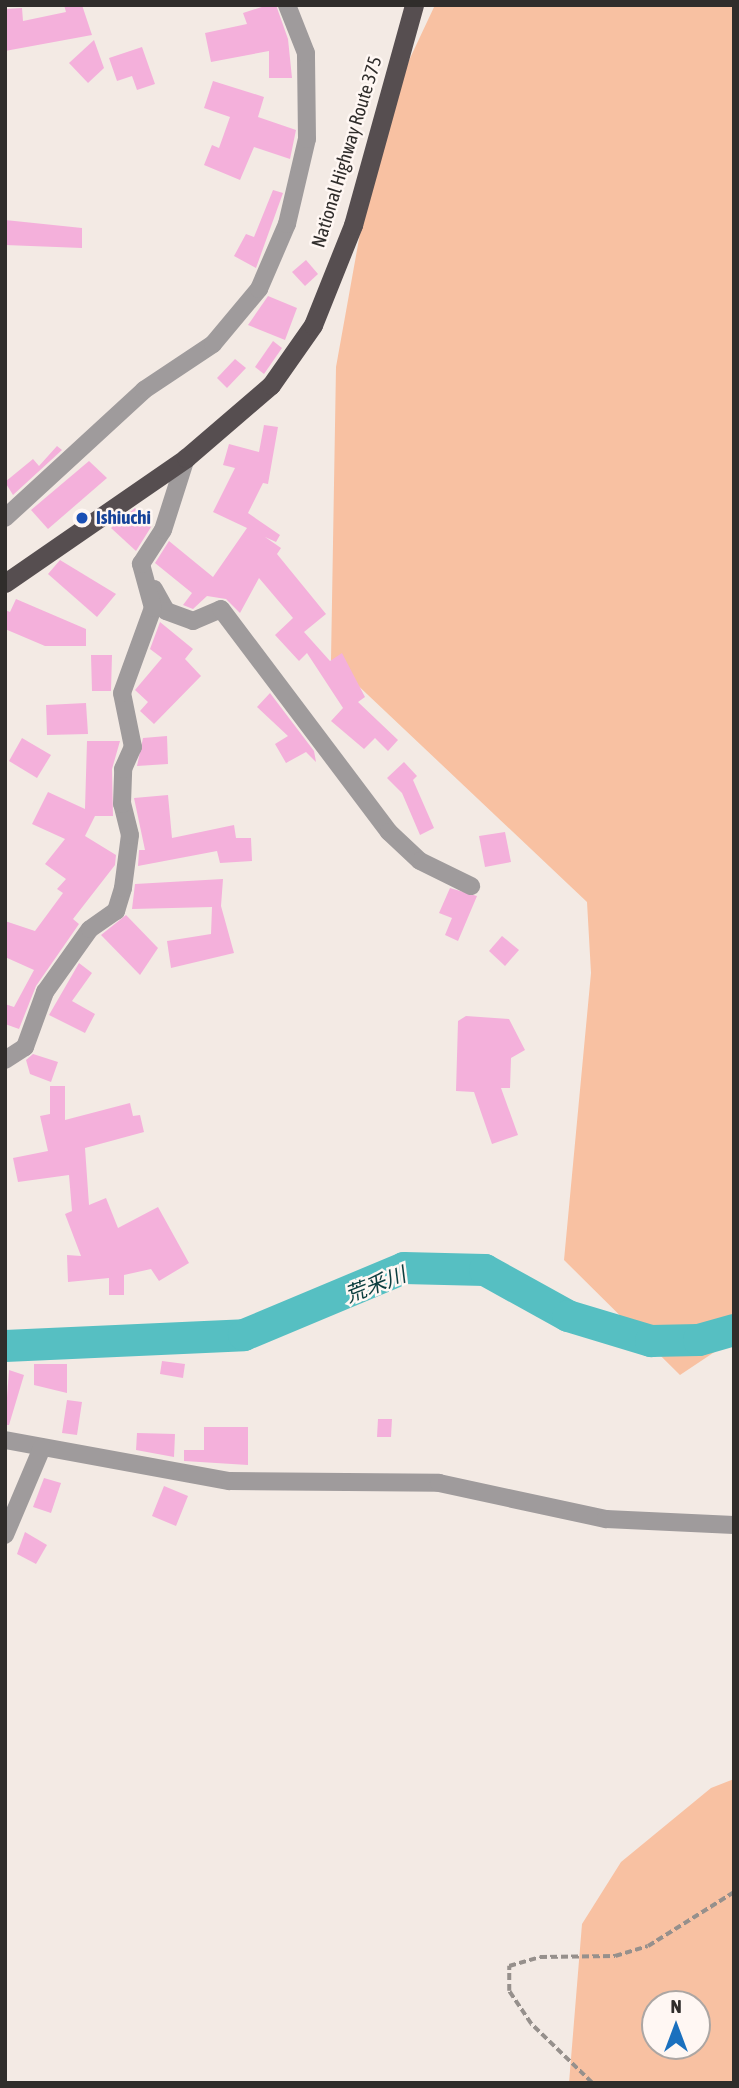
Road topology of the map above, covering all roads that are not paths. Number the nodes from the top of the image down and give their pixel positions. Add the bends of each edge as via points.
1 (287, 5) edge
2 (414, 5) edge
3 (186, 458) junction
4 (5, 518) edge
5 (141, 564) junction
6 (5, 583) edge
7 (471, 887) dead end
8 (5, 1060) edge
9 (5, 1440) edge
10 (42, 1448) junction
11 (734, 1525) edge
12 (5, 1535) edge

1 - 4 street via 306,53 307,139 287,224 259,289 213,344 144,390
2 - 3 highway, National Highway Route 375 via 353,225 313,325 271,385
3 - 5 street via 163,530
3 - 6 highway, National Highway Route 375
5 - 7 street via 166,611 193,621 221,609 389,832 420,861
5 - 8 street via 153,608 122,693 133,747 123,769 130,835 123,888 116,911 90,929 45,992 25,1047
9 - 10 street
10 - 11 street via 229,1481 439,1483 606,1519
10 - 12 street

